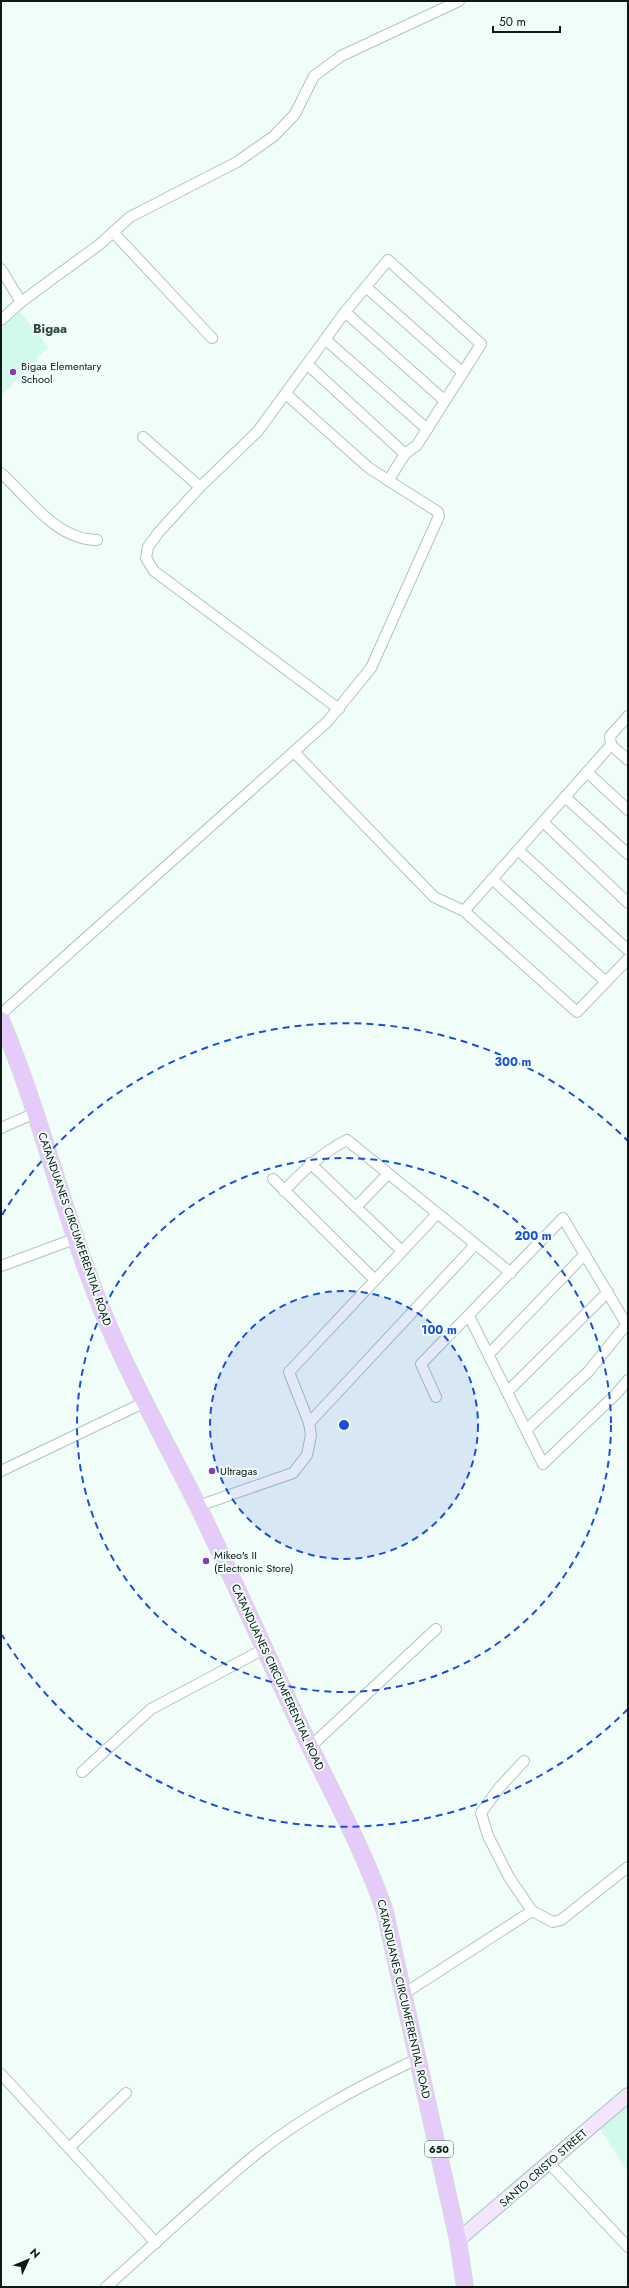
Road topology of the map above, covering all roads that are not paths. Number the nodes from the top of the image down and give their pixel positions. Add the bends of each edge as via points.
1 (459, 1) edge
2 (113, 232) junction
3 (1, 269) edge
4 (366, 287) junction
5 (21, 302) junction
6 (346, 312) junction
7 (1, 320) edge
8 (212, 338) dead end
9 (326, 340) junction
10 (308, 365) junction
11 (463, 373) junction
12 (286, 394) junction
13 (445, 401) junction
14 (427, 429) junction
15 (143, 437) dead end
16 (405, 454) junction
17 (1, 473) edge
18 (388, 481) junction
19 (200, 487) junction
20 (97, 540) dead end
21 (339, 709) junction
22 (628, 716) edge
23 (611, 745) junction
24 (294, 752) junction
25 (628, 760) edge
26 (586, 772) junction
27 (565, 797) junction
28 (628, 810) edge
29 (543, 822) junction
30 (518, 850) junction
31 (628, 854) edge
32 (492, 879) junction
33 (628, 903) edge
34 (464, 912) junction
35 (628, 950) edge
36 (628, 959) edge
37 (606, 982) junction
38 (1, 1014) edge
39 (1, 1020) edge
40 (34, 1113) junction
41 (1, 1128) edge
42 (310, 1163) junction
43 (388, 1174) junction
44 (273, 1179) dead end
45 (284, 1191) junction
46 (356, 1207) junction
47 (437, 1214) junction
48 (77, 1238) junction
49 (475, 1245) junction
50 (402, 1251) junction
51 (585, 1254) junction
52 (1, 1266) edge
53 (511, 1273) junction
54 (376, 1280) junction
55 (608, 1292) junction
56 (469, 1316) junction
57 (627, 1326) edge
58 (489, 1354) junction
59 (628, 1380) edge
60 (508, 1392) junction
61 (436, 1397) dead end
62 (145, 1402) junction
63 (309, 1422) junction
64 (526, 1430) junction
65 (1, 1471) edge
66 (198, 1506) junction
67 (436, 1629) dead end
68 (264, 1649) junction
69 (310, 1747) junction
70 (524, 1761) dead end
71 (82, 1772) dead end
72 (628, 1867) edge
73 (532, 1911) junction
74 (405, 1993) junction
75 (419, 2058) junction
76 (1, 2074) edge
77 (126, 2093) dead end
78 (628, 2095) edge
79 (69, 2148) junction
80 (549, 2163) junction
81 (458, 2240) junction
82 (156, 2243) junction
83 (628, 2247) edge
84 (106, 2287) edge
85 (465, 2287) edge

1 - 2 street via 341,56 314,76 295,114 274,136 237,162 130,217
2 - 5 street
2 - 8 street
3 - 5 street
4 - 6 street
4 - 11 street
4 - 11 street via 388,260 481,344
5 - 7 street
6 - 9 street
6 - 13 street
9 - 10 street
9 - 14 street
10 - 12 street
10 - 16 street
11 - 13 street
12 - 18 street via 369,468
12 - 19 street via 258,431
13 - 14 street
14 - 16 street via 417,445
15 - 19 street
16 - 18 street
17 - 20 street via 49,520 72,533
18 - 21 street via 434,508 439,516 371,668
19 - 21 street via 148,547 146,558 154,571
21 - 24 street
22 - 23 street via 610,736
23 - 25 street
23 - 26 street
24 - 34 street via 434,897
24 - 38 street
26 - 27 street
26 - 28 street
27 - 29 street
27 - 31 street
29 - 30 street
29 - 33 street
30 - 32 street
30 - 35 street
32 - 34 street
32 - 37 street
34 - 37 street via 577,1012
36 - 37 street
39 - 40 main road, CATANDUANES CIRCUMFERENTIAL ROAD / 650
40 - 41 street
40 - 48 main road, CATANDUANES CIRCUMFERENTIAL ROAD / 650
42 - 43 street via 330,1148 347,1140
42 - 45 street
42 - 46 street
43 - 46 street
43 - 47 street
44 - 45 street
45 - 54 street
46 - 50 street
47 - 49 street
47 - 50 street
48 - 52 street
48 - 62 main road, CATANDUANES CIRCUMFERENTIAL ROAD / 650 via 96,1295
49 - 53 street
49 - 63 street
50 - 54 street
51 - 53 street via 563,1218
51 - 55 street
51 - 58 street
53 - 56 street
54 - 63 street via 289,1372
55 - 57 street
55 - 60 street
56 - 58 street
56 - 61 street via 421,1364
57 - 64 street via 589,1372
58 - 60 street
59 - 64 street via 543,1464
60 - 64 street
62 - 65 street
62 - 66 main road, CATANDUANES CIRCUMFERENTIAL ROAD / 650
63 - 66 street via 311,1435 307,1455 293,1473
66 - 68 main road, CATANDUANES CIRCUMFERENTIAL ROAD / 650
67 - 69 street
68 - 69 main road, CATANDUANES CIRCUMFERENTIAL ROAD / 650
68 - 71 street via 151,1709
69 - 74 main road, CATANDUANES CIRCUMFERENTIAL ROAD / 650 via 371,1874 385,1912
70 - 73 street via 499,1788 481,1813 488,1836 509,1877
72 - 73 street via 561,1920 552,1922
73 - 74 street
74 - 75 main road, CATANDUANES CIRCUMFERENTIAL ROAD / 650
75 - 81 main road, CATANDUANES CIRCUMFERENTIAL ROAD / 650
75 - 82 street via 372,2080 299,2123 256,2154
76 - 79 street
77 - 79 street
78 - 80 street, SANTO CRISTO STREET
79 - 82 street
80 - 81 street, SANTO CRISTO STREET
80 - 83 street
81 - 85 main road, CATANDUANES CIRCUMFERENTIAL ROAD / 650
82 - 84 street

